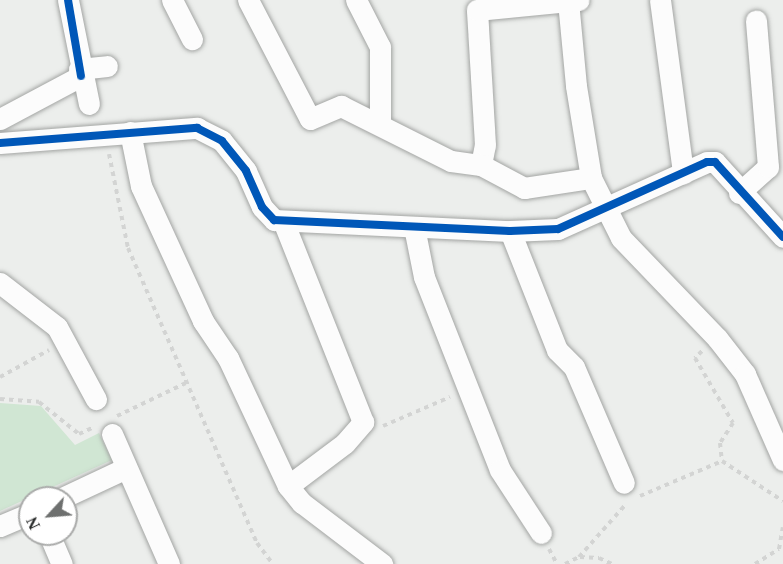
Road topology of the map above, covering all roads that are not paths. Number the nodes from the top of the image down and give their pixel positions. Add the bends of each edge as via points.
1 (68, 0) edge
2 (172, 0) edge
3 (248, 0) edge
4 (356, 0) edge
5 (660, 0) edge
6 (574, 1) edge
7 (756, 20) dead end
8 (192, 39) dead end
9 (107, 66) dead end
10 (80, 72) junction
11 (89, 104) dead end
12 (0, 120) edge
13 (380, 123) junction
14 (130, 132) junction
15 (0, 143) edge
16 (481, 165) junction
17 (683, 173) junction
18 (591, 178) junction
19 (739, 193) junction
20 (606, 210) junction
21 (284, 223) junction
22 (414, 227) junction
23 (510, 231) junction
24 (783, 237) edge
25 (0, 283) edge
26 (96, 399) dead end
27 (112, 434) dead end
28 (783, 460) edge
29 (126, 468) junction
30 (624, 483) dead end
31 (288, 486) junction
32 (78, 490) edge
33 (18, 518) edge
34 (0, 526) edge
35 (541, 533) dead end
36 (54, 546) edge
37 (62, 564) edge
38 (169, 564) edge
39 (382, 564) edge

1 - 10 street
2 - 8 street
3 - 13 street via 310,118 341,106
4 - 13 street via 380,47
5 - 17 street
6 - 16 street via 477,10 485,145
6 - 18 street via 576,86
7 - 19 street via 768,167
9 - 10 street
10 - 11 street
10 - 12 street
13 - 16 street via 451,161
14 - 15 street via 96,130
14 - 21 street via 197,128 222,141 246,171 262,207 274,220
14 - 31 street via 146,196 203,321 228,358
16 - 18 street via 524,188
17 - 19 street via 715,162
17 - 20 street
18 - 20 street
19 - 24 street
20 - 23 street via 558,229
20 - 28 street via 621,238 717,338 745,374
21 - 22 street
21 - 31 street via 363,422 345,443
22 - 23 street
22 - 35 street via 424,277 500,470
23 - 30 street via 557,350 574,367
25 - 26 street via 57,327
27 - 29 street
29 - 32 street
29 - 38 street
31 - 39 street via 302,503
33 - 34 street
36 - 37 street

